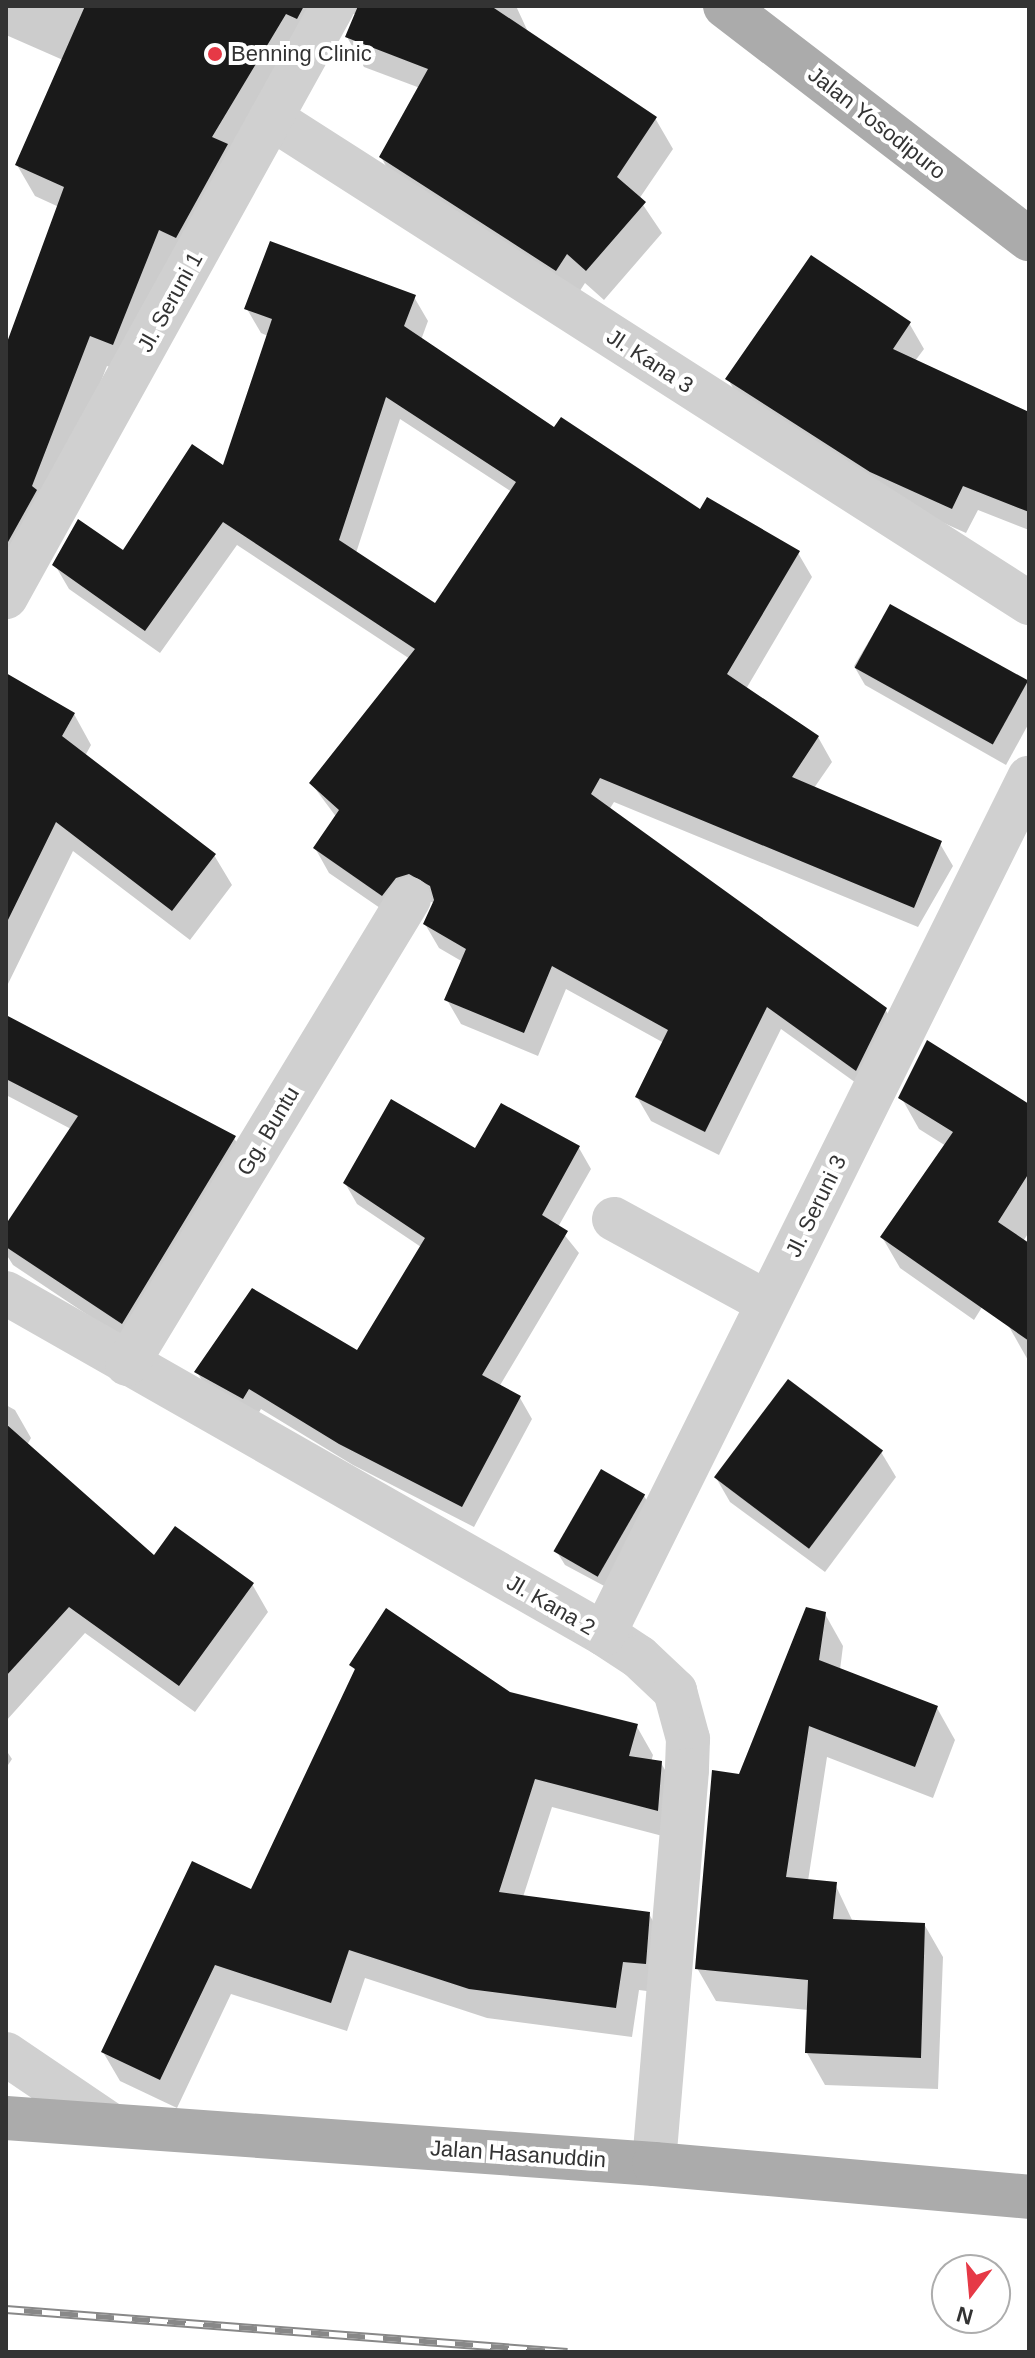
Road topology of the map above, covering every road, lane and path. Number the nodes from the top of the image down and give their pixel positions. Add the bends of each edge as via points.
1 (333, 6) edge
2 (725, 6) edge
3 (271, 118) junction
4 (1029, 239) edge
5 (6, 597) edge
6 (1029, 603) edge
7 (1029, 778) edge
8 (409, 899) dead end
9 (614, 1219) dead end
10 (6, 1293) edge
11 (768, 1303) junction
12 (127, 1364) junction
13 (604, 1634) junction
14 (6, 2054) edge
15 (6, 2118) edge
16 (111, 2125) junction
17 (654, 2164) junction
18 (1029, 2197) edge

1 - 3 street, Jl. Seruni 1
2 - 4 main road, Jalan Yosodipuro
3 - 5 street, Jl. Seruni 1
3 - 6 street, Jl. Kana 3
7 - 11 street, Jl. Seruni 3
8 - 12 street, Gg. Buntu
9 - 11 street
10 - 12 street, Jl. Kana 2
11 - 13 street, Jl. Seruni 3
12 - 13 street, Jl. Kana 2
13 - 17 street, Jl. Kana 2 via 675,1691 688,1739
14 - 16 street
15 - 16 main road, Jalan Hasanuddin
16 - 17 main road, Jalan Hasanuddin
17 - 18 main road, Jalan Hasanuddin

